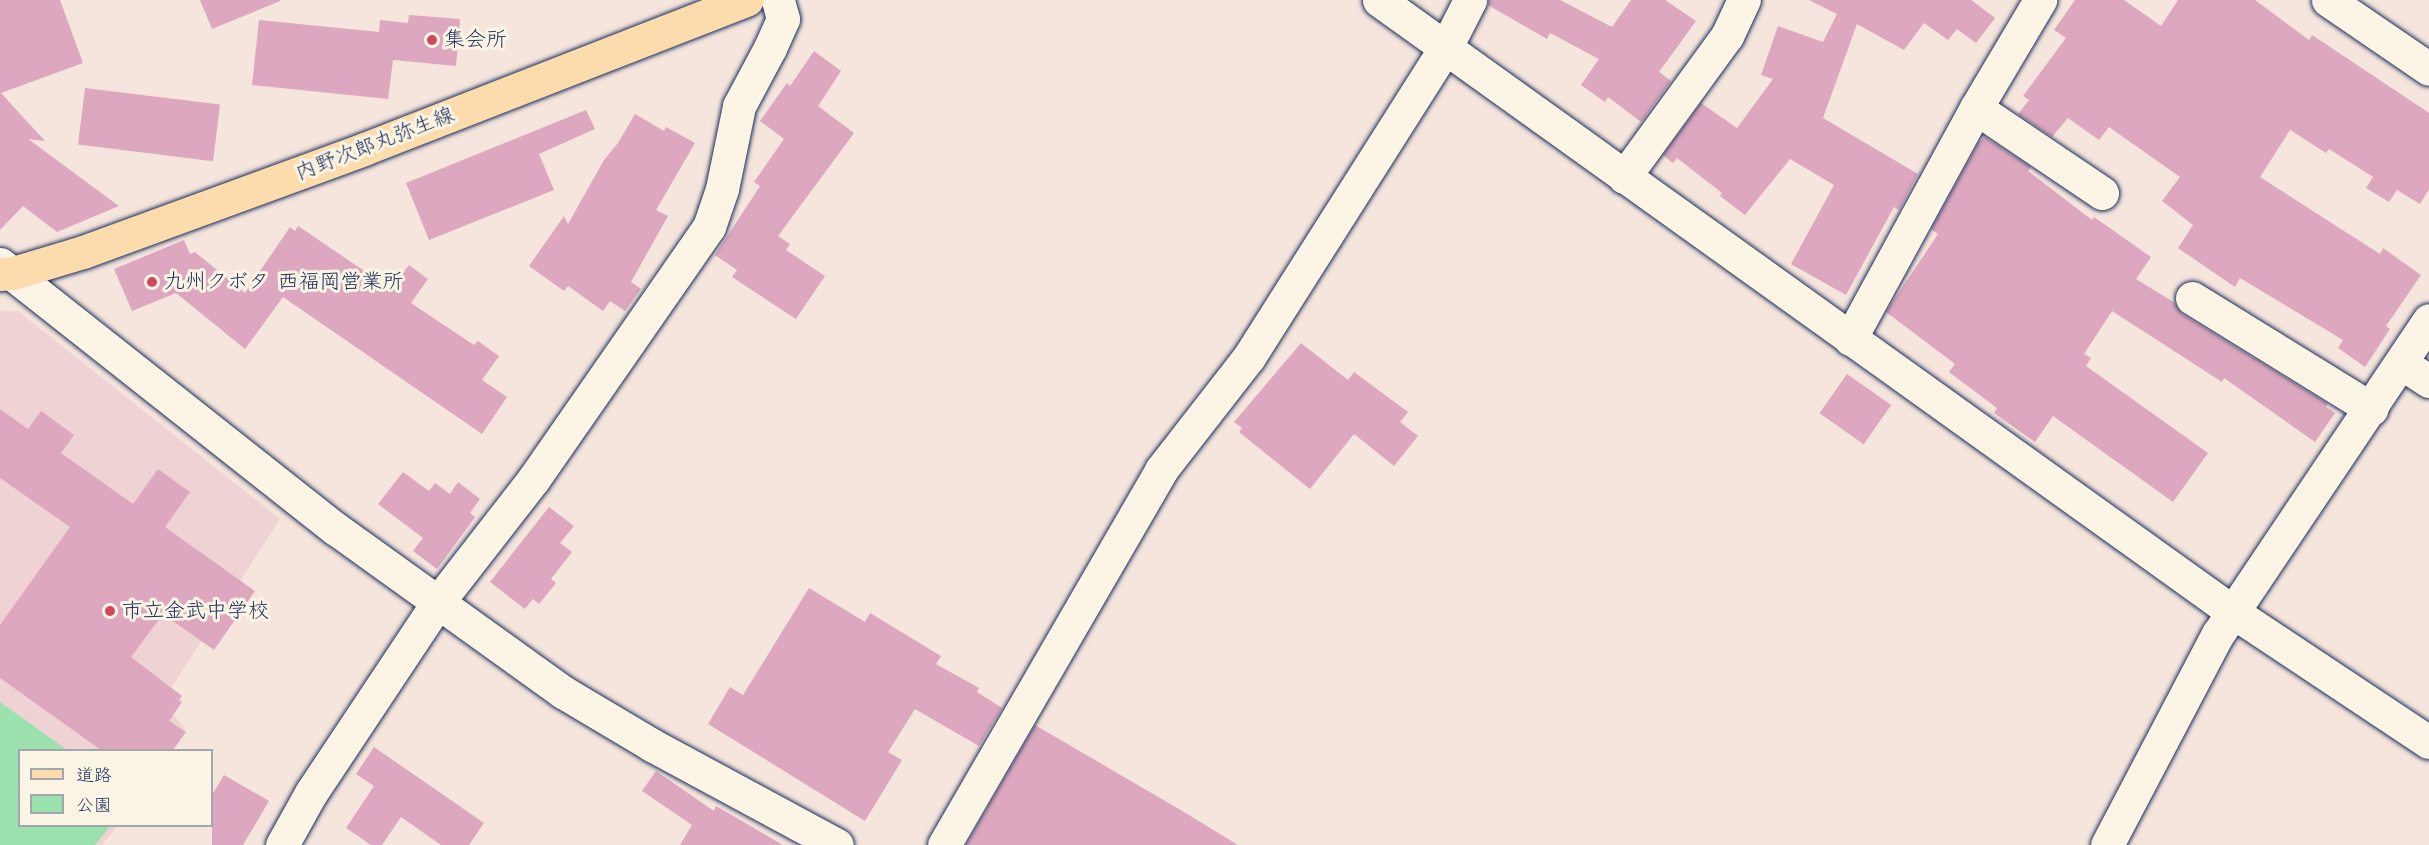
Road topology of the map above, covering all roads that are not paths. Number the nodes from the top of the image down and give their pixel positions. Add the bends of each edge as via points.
1 (747, 0) edge
2 (778, 0) edge
3 (1379, 0) edge
4 (1470, 0) edge
5 (1744, 0) edge
6 (2040, 0) edge
7 (2328, 0) edge
8 (1446, 47) junction
9 (2429, 69) edge
10 (1976, 108) junction
11 (1624, 177) junction
12 (2102, 193) dead end
13 (4, 270) edge
14 (2192, 298) dead end
15 (2429, 320) edge
16 (1850, 339) junction
17 (2401, 363) junction
18 (2429, 381) edge
19 (2372, 409) junction
20 (438, 602) junction
21 (2233, 612) junction
22 (2429, 742) edge
23 (282, 845) edge
24 (837, 845) edge
25 (944, 845) edge
26 (2107, 845) edge

1 - 13 main road, 内野次郎丸弥生線 via 363,150 83,252
2 - 20 street via 783,19 739,106 722,189 709,226 533,480
3 - 8 street
4 - 8 street
5 - 11 street via 1727,36
6 - 10 street
7 - 9 street
8 - 11 street
8 - 25 street via 1249,357 1161,470
10 - 12 street
10 - 16 street
11 - 16 street
13 - 20 street via 336,529
14 - 19 street
15 - 17 street
16 - 21 street
17 - 18 street
17 - 19 street
19 - 21 street
20 - 23 street via 311,793
20 - 24 street via 563,692
21 - 22 street
21 - 26 street

